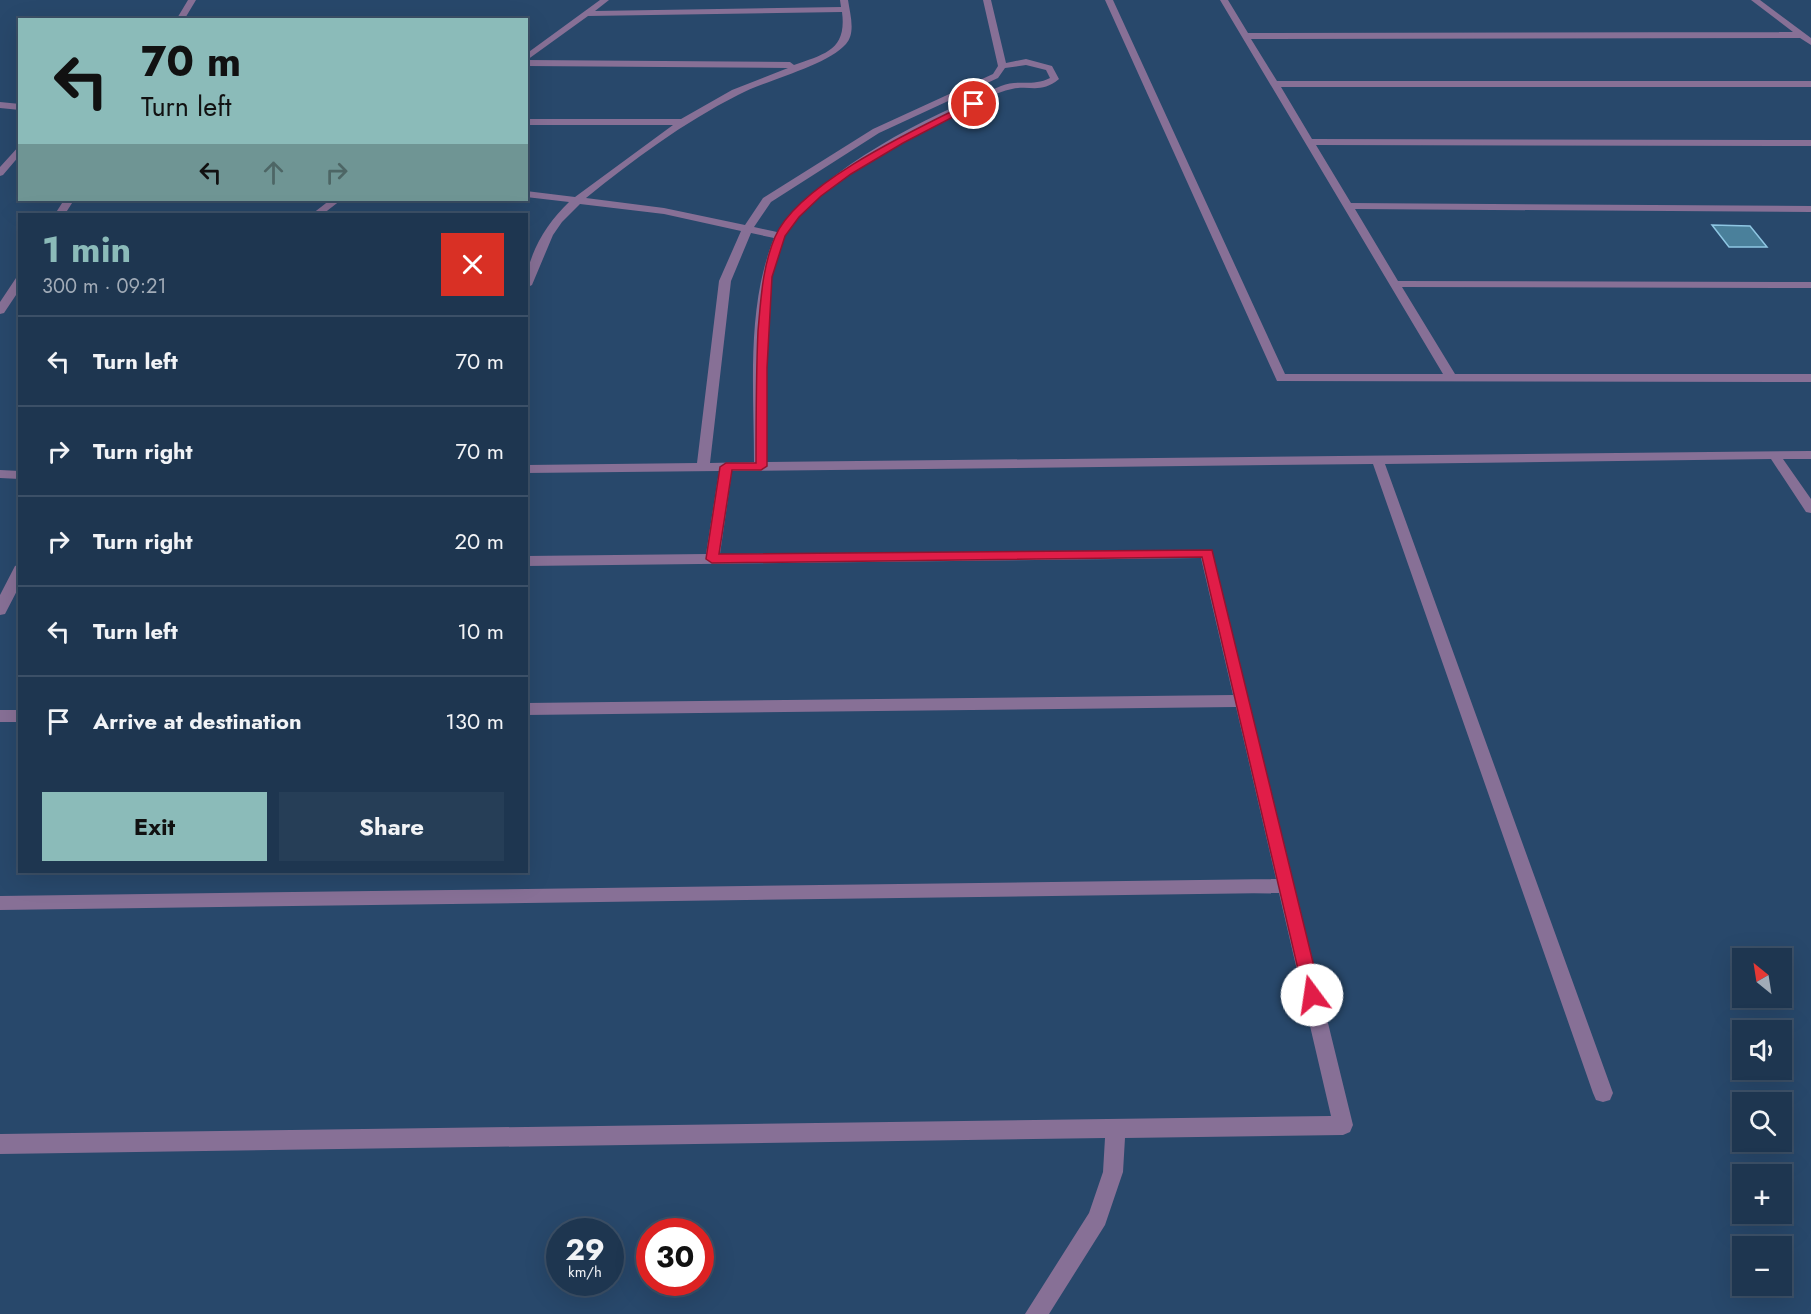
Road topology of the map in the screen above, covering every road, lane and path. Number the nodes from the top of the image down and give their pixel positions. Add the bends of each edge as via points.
1 (192, 0) edge
2 (605, 0) edge
3 (987, 0) edge
4 (1109, 0) edge
5 (1224, 0) edge
6 (1755, 0) edge
7 (844, 5) edge
8 (586, 14) junction
9 (181, 18) edge
10 (1802, 35) junction
11 (1246, 36) junction
12 (1811, 42) edge
13 (528, 57) edge
14 (528, 63) edge
15 (798, 66) junction
16 (1002, 66) junction
17 (995, 76) junction
18 (1275, 84) junction
19 (1811, 84) edge
20 (1011, 86) junction
21 (0, 105) edge
22 (18, 107) edge
23 (528, 122) edge
24 (680, 122) junction
25 (1310, 142) junction
26 (1811, 143) edge
27 (18, 150) edge
28 (0, 172) edge
29 (528, 194) edge
30 (579, 199) junction
31 (335, 201) edge
32 (1348, 206) junction
33 (1811, 209) edge
34 (318, 213) edge
35 (747, 230) junction
36 (780, 236) junction
37 (528, 280) edge
38 (18, 283) edge
39 (1395, 284) junction
40 (1811, 285) edge
41 (0, 311) edge
42 (1451, 378) junction
43 (1811, 378) edge
44 (1774, 455) junction
45 (1811, 455) edge
46 (1378, 461) junction
47 (761, 466) junction
48 (726, 467) junction
49 (703, 468) junction
50 (528, 469) edge
51 (0, 474) edge
52 (18, 475) edge
53 (1811, 509) edge
54 (712, 559) junction
55 (528, 561) edge
56 (18, 573) edge
57 (0, 610) edge
58 (1242, 701) junction
59 (528, 709) edge
60 (0, 716) edge
61 (18, 716) edge
62 (1286, 886) junction
63 (0, 903) edge
64 (1603, 1093) dead end
65 (1116, 1128) junction
66 (0, 1144) edge
67 (1036, 1314) edge

1 - 9 street
2 - 8 street
3 - 16 street
4 - 42 street via 1281,378
5 - 11 street
6 - 10 street
7 - 8 street
7 - 15 street via 847,34 843,42
8 - 13 street
10 - 11 street
10 - 12 street
11 - 18 street
14 - 15 street
15 - 24 street via 754,83
16 - 17 street
16 - 20 street via 1026,62 1049,68 1055,79 1037,87
17 - 20 street
17 - 35 street via 876,131 806,174 767,201
18 - 19 street
18 - 25 street
20 - 36 street via 900,141 848,172 818,194
21 - 22 street
23 - 24 street
24 - 30 street
25 - 26 street
25 - 32 street
27 - 28 street
29 - 30 street
30 - 35 street via 664,211
30 - 37 street via 546,238
31 - 34 street
32 - 33 street
32 - 39 street
35 - 36 street
35 - 49 street via 725,281
36 - 47 street via 767,277
38 - 41 street
39 - 40 street
39 - 42 street
42 - 43 street
44 - 45 street
44 - 46 street
44 - 53 street
46 - 47 street
46 - 64 street
47 - 48 street
48 - 49 street
48 - 54 street
49 - 50 street
51 - 52 street
54 - 55 street
54 - 58 street via 1207,553
56 - 57 street
58 - 59 street
58 - 62 street
60 - 61 street
62 - 63 street
62 - 65 street via 1343,1125
65 - 66 street
65 - 67 street via 1113,1172 1098,1218

